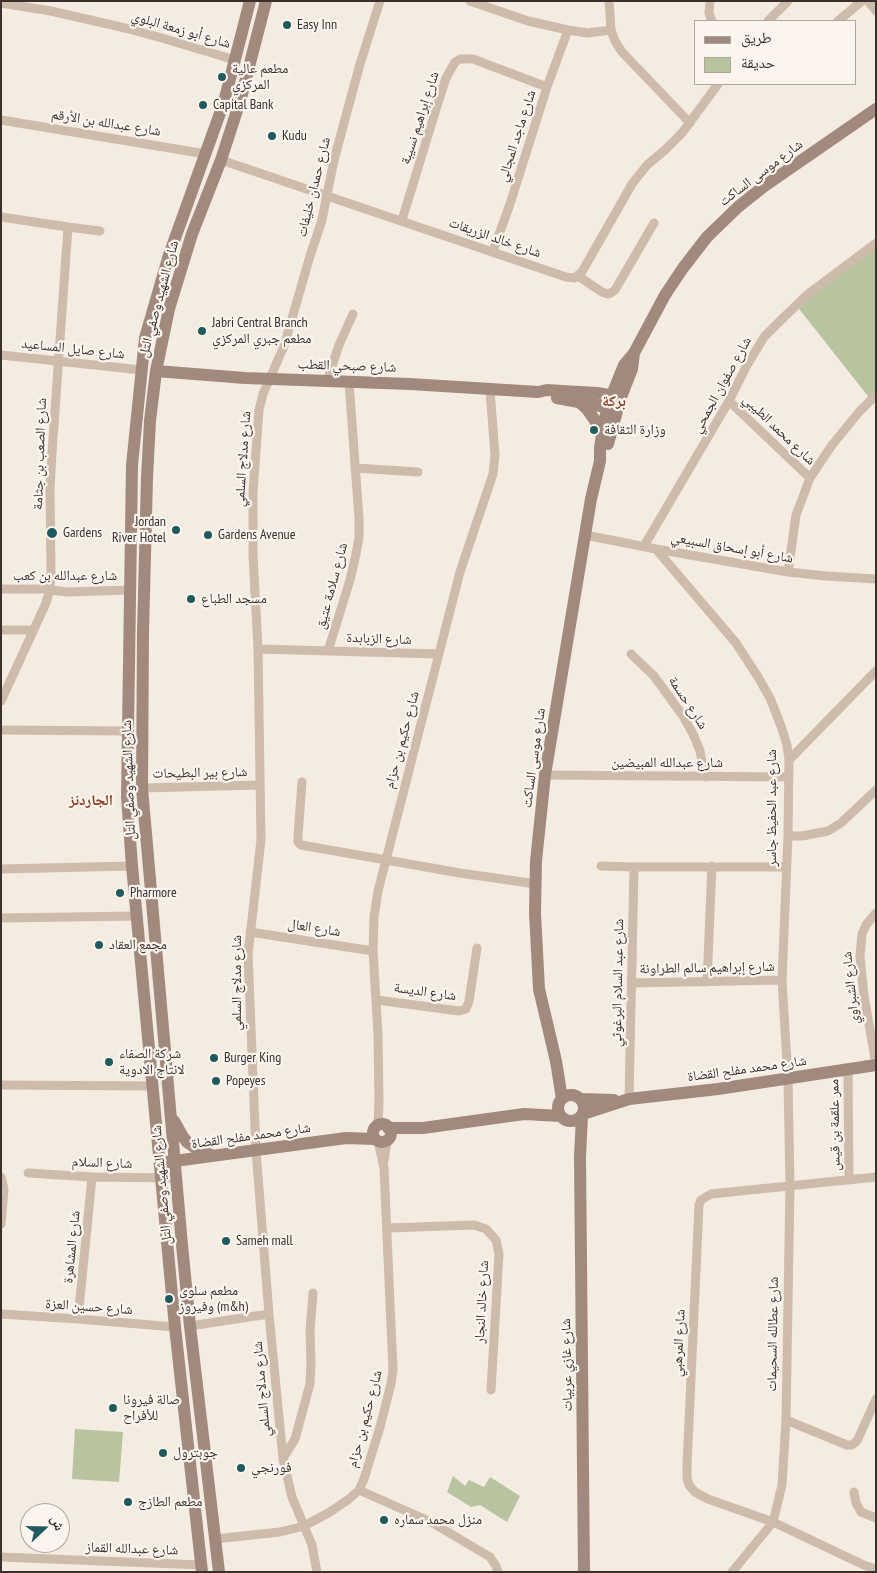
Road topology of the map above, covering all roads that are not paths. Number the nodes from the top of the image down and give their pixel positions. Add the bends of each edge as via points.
1 (250, 1) edge
2 (266, 1) edge
3 (380, 1) edge
4 (470, 1) edge
5 (609, 1) edge
6 (710, 1) edge
7 (788, 1) edge
8 (862, 1) edge
9 (868, 1) edge
10 (1, 3) edge
11 (876, 11) edge
12 (712, 20) edge
13 (769, 20) edge
14 (839, 20) edge
15 (568, 30) junction
16 (611, 30) junction
17 (235, 60) junction
18 (717, 85) edge
19 (547, 87) junction
20 (876, 109) edge
21 (1, 120) edge
22 (690, 123) junction
23 (206, 154) junction
24 (221, 160) junction
25 (327, 195) junction
26 (1, 217) edge
27 (402, 220) junction
28 (654, 223) dead end
29 (68, 228) junction
30 (100, 230) dead end
31 (178, 230) junction
32 (192, 234) junction
33 (876, 243) edge
34 (493, 251) junction
35 (169, 255) junction
36 (184, 260) junction
37 (578, 276) junction
38 (353, 314) dead end
39 (1, 355) edge
40 (59, 361) junction
41 (141, 370) junction
42 (156, 371) junction
43 (270, 379) junction
44 (327, 381) junction
45 (350, 382) junction
46 (490, 390) junction
47 (538, 392) junction
48 (876, 395) edge
49 (578, 401) junction
50 (730, 401) junction
51 (614, 402) junction
52 (603, 432) junction
53 (600, 460) junction
54 (355, 468) junction
55 (418, 472) dead end
56 (810, 478) junction
57 (584, 535) junction
58 (644, 546) junction
59 (656, 549) junction
60 (788, 572) junction
61 (876, 579) edge
62 (1, 589) edge
63 (50, 589) junction
64 (129, 590) junction
65 (1, 630) edge
66 (33, 630) junction
67 (258, 649) junction
68 (328, 651) junction
69 (439, 654) junction
70 (631, 654) dead end
71 (876, 671) edge
72 (1, 701) edge
73 (1, 730) edge
74 (127, 731) junction
75 (789, 760) junction
76 (545, 775) junction
77 (705, 776) junction
78 (788, 777) junction
79 (302, 782) dead end
80 (259, 785) junction
81 (142, 788) junction
82 (876, 790) edge
83 (788, 836) junction
84 (385, 860) junction
85 (132, 866) junction
86 (601, 866) dead end
87 (712, 866) junction
88 (634, 867) junction
89 (786, 867) junction
90 (1, 869) edge
91 (536, 884) junction
92 (876, 913) edge
93 (137, 916) junction
94 (1, 918) edge
95 (250, 932) junction
96 (477, 948) dead end
97 (373, 951) junction
98 (782, 980) junction
99 (706, 982) junction
100 (632, 983) junction
101 (377, 1000) junction
102 (556, 1062) junction
103 (876, 1065) edge
104 (848, 1070) junction
105 (788, 1080) junction
106 (1, 1085) edge
107 (153, 1086) junction
108 (578, 1097) junction
109 (560, 1100) junction
110 (625, 1100) junction
111 (170, 1113) junction
112 (524, 1114) junction
113 (582, 1115) junction
114 (564, 1118) junction
115 (382, 1133) junction
116 (256, 1150) junction
117 (221, 1155) junction
118 (580, 1157) junction
119 (175, 1161) junction
120 (160, 1163) junction
121 (28, 1173) dead end
122 (1, 1177) edge
123 (92, 1177) junction
124 (161, 1177) junction
125 (876, 1177) edge
126 (176, 1178) junction
127 (849, 1180) junction
128 (790, 1186) junction
129 (1, 1224) edge
130 (387, 1228) junction
131 (313, 1293) dead end
132 (1, 1314) edge
133 (269, 1314) junction
134 (78, 1319) junction
135 (190, 1326) junction
136 (175, 1327) junction
137 (492, 1390) dead end
138 (876, 1399) edge
139 (786, 1420) junction
140 (283, 1459) junction
141 (358, 1490) junction
142 (854, 1492) dead end
143 (876, 1518) edge
144 (773, 1522) junction
145 (304, 1526) junction
146 (214, 1539) junction
147 (1, 1557) edge
148 (125, 1567) edge
149 (202, 1568) edge
150 (869, 1569) edge
151 (876, 1569) edge
152 (219, 1572) edge
153 (317, 1572) edge
154 (498, 1572) edge
155 (584, 1572) edge
156 (732, 1572) edge

1 - 17 main road, شارع الشهيد وصفي التل
2 - 24 main road, شارع الشهيد وصفي التل
3 - 25 street, شارع حمدان خليفات via 360,64
4 - 15 street via 528,21
5 - 16 street
6 - 12 street
7 - 13 street
8 - 14 street
9 - 11 street
10 - 17 street, شارع أبو زمعة البلوي via 125,28
15 - 16 street
15 - 19 street, شارع ماجد المجالي
16 - 22 street via 622,52
17 - 23 main road, شارع الشهيد وصفي التل
18 - 22 street
19 - 27 street, شارع إبراهيم نسيبة via 473,59 455,62 436,106
19 - 34 street, شارع ماجد المجالي
20 - 51 main road, شارع موسى الساكت via 763,187 708,237 665,295 634,353 632,369
21 - 23 street, شارع عبدالله بن الأرقم
22 - 37 street via 632,184
23 - 31 main road, شارع الشهيد وصفي التل
24 - 25 street, شارع خالد الزريقات
24 - 32 main road, شارع الشهيد وصفي التل
25 - 27 street, شارع خالد الزريقات
25 - 43 street, شارع حمدان خليفات via 284,346
26 - 29 street
27 - 34 street, شارع خالد الزريقات
28 - 37 street via 611,293 602,292
29 - 30 street
29 - 40 street, شارع الصعب بن جثامة
31 - 32 main road
31 - 35 main road, شارع الشهيد وصفي التل
32 - 36 main road, شارع الشهيد وصفي التل
33 - 50 street, شارع صفوان الجمحي via 815,288 780,320 756,350
34 - 37 street, شارع خالد الزريقات via 566,277
35 - 36 main road
35 - 41 main road, شارع الشهيد وصفي التل via 145,338
36 - 42 main road, شارع الشهيد وصفي التل via 169,309
38 - 44 street
39 - 40 street, شارع صايل المساعيد
40 - 41 street, شارع صايل المساعيد
40 - 63 street, شارع الصعب بن جثامة via 51,471
41 - 64 main road, شارع الشهيد وصفي التل via 132,465
42 - 43 main road, شارع صبحي القطب
42 - 81 main road, شارع الشهيد وصفي التل via 147,478
43 - 44 main road, شارع صبحي القطب
43 - 67 street, شارع مدلاج السلمي via 262,394 259,410 252,493
44 - 45 main road, شارع صبحي القطب
45 - 46 main road, شارع صبحي القطب
45 - 54 street, شارع سلامة عتيق
46 - 47 main road, شارع صبحي القطب
46 - 69 street, شارع حكيم بن حزام via 495,456 493,474 460,572
47 - 49 main road, شارع صبحي القطب
47 - 51 main road, شارع صبحي القطب via 562,391
48 - 56 street via 832,445
49 - 51 main road, شارع صبحي القطب
49 - 52 main road
50 - 56 street, شارع محمد الطيبي
50 - 58 street, شارع صفوان الجمحي
51 - 52 main road, شارع موسى الساكت
51 - 53 main road, شارع موسى الساكت via 606,451
52 - 53 main road, شارع موسى الساكت
53 - 57 main road, شارع موسى الساكت
54 - 55 street
54 - 68 street, شارع سلامة عتيق via 359,537
56 - 60 street via 796,515
57 - 58 street, شارع أبو إسحاق السبيعي
57 - 76 main road, شارع موسى الساكت
58 - 59 street, شارع أبو إسحاق السبيعي
59 - 60 street, شارع أبو إسحاق السبيعي
59 - 75 street, شارع عبد الحفيظ جاسر via 736,643 758,676 770,698
60 - 61 street, شارع أبو إسحاق السبيعي
62 - 63 street, شارع عبدالله بن كعب
63 - 64 street, شارع عبدالله بن كعب via 67,592
63 - 66 street, شارع الصعب بن جثامة
64 - 74 main road, شارع الشهيد وصفي التل
65 - 66 street
66 - 72 street, شارع الصعب بن جثامة
67 - 68 street, شارع الزبابدة
67 - 80 street, شارع مدلاج السلمي
68 - 69 street, شارع الزبابدة
69 - 84 street, شارع حكيم بن حزام
70 - 77 street, شارع حسمة via 654,676 683,716 700,751
71 - 75 street
73 - 74 street
74 - 85 main road, شارع الشهيد وصفي التل
75 - 78 street, شارع عبد الحفيظ جاسر
76 - 77 street, شارع عبدالله المبيضين
76 - 91 main road, شارع موسى الساكت
77 - 78 street, شارع عبدالله المبيضين
78 - 83 street, شارع عبد الحفيظ جاسر
79 - 84 street via 298,842 301,845
80 - 81 street, شارع بير البطيحات
80 - 95 street, شارع مدلاج السلمي via 261,849
81 - 111 main road, شارع الشهيد وصفي التل
82 - 83 street via 828,831
83 - 89 street, شارع عبد الحفيظ جاسر
84 - 91 street
84 - 97 street, شارع حكيم بن حزام via 374,917
85 - 90 street
85 - 93 main road, شارع الشهيد وصفي التل
86 - 88 street
87 - 88 street
87 - 89 street
87 - 99 street
88 - 100 street, شارع عبد السلام البرغوثي
89 - 98 street, شارع عبد الحفيظ جاسر
91 - 102 main road, شارع موسى الساكت via 539,989
92 - 103 street, شارع الشبراوي via 862,934 860,957
93 - 94 street
93 - 107 main road, شارع الشهيد وصفي التل
95 - 97 street, شارع العال
95 - 116 street, شارع مدلاج السلمي via 248,976
96 - 101 street, شارع الديسة via 466,1009 459,1011
97 - 101 street, شارع حكيم بن حزام
98 - 99 street, شارع إبراهيم سالم الطراونة
98 - 105 street, شارع عبد الحفيظ جاسر
99 - 100 street, شارع إبراهيم سالم الطراونة
100 - 110 street, شارع عبد السلام البرغوثي
101 - 115 street, شارع حكيم بن حزام
102 - 108 main road, شارع موسى الساكت
102 - 109 main road, شارع موسى الساكت
103 - 104 main road, شارع محمد مفلح القضاة
104 - 105 main road, شارع محمد مفلح القضاة
104 - 127 street, ممر علقمة بن قيس
105 - 110 main road, شارع محمد مفلح القضاة
105 - 128 street, شارع عطالله السحيمات
106 - 107 street
107 - 120 main road, شارع الشهيد وصفي التل
108 - 109 main road via 568,1095
108 - 110 main road, شارع محمد مفلح القضاة
108 - 113 main road via 584,1107
109 - 112 main road, شارع محمد مفلح القضاة
109 - 114 main road via 558,1109
110 - 113 main road, شارع محمد مفلح القضاة
111 - 117 main road via 183,1137 193,1147 205,1154
111 - 119 main road, شارع الشهيد وصفي التل
112 - 114 main road, شارع محمد مفلح القضاة
112 - 115 main road, شارع محمد مفلح القضاة
113 - 114 main road via 574,1121
113 - 118 main road, شارع غازي عربيات
114 - 118 main road, شارع غازي عربيات
115 - 116 main road, شارع محمد مفلح القضاة
115 - 130 street, شارع حكيم بن حزام
116 - 117 main road, شارع محمد مفلح القضاة
116 - 133 street, شارع مدلاج السلمي
117 - 119 main road, شارع محمد مفلح القضاة
118 - 155 main road, شارع غازي عربيات
119 - 120 main road, شارع محمد مفلح القضاة
119 - 126 main road, شارع الشهيد وصفي التل
120 - 124 main road, شارع الشهيد وصفي التل
121 - 123 street, شارع السلام
122 - 129 street via 4,1189
123 - 124 street, شارع السلام
123 - 134 street, شارع المشاهرة
124 - 126 street, شارع السلام
124 - 136 main road, شارع الشهيد وصفي التل
125 - 127 street, شارع المرهبي
126 - 135 main road, شارع الشهيد وصفي التل
127 - 128 street, شارع المرهبي
128 - 139 street, شارع عطالله السحيمات
128 - 144 street, شارع المرهبي via 711,1194 700,1200 699,1205 687,1478 689,1486 708,1499
130 - 137 street, شارع خالد النجار via 474,1225 486,1229 496,1240 499,1254
130 - 141 street, شارع حكيم بن حزام via 393,1370 380,1427
131 - 140 street via 310,1384 295,1439
132 - 134 street, شارع حسين العزة
133 - 135 street
133 - 140 street, شارع مدلاج السلمي
134 - 136 street, شارع حسين العزة
135 - 146 main road, شارع الشهيد وصفي التل
136 - 149 main road, شارع الشهيد وصفي التل
138 - 139 street via 857,1441 852,1445
139 - 144 street, شارع عطالله السحيمات via 782,1485
140 - 145 street, شارع مدلاج السلمي via 292,1497
141 - 145 street, شارع حكيم بن حزام via 330,1512
141 - 154 street via 424,1519 473,1547 490,1557
142 - 143 street via 861,1512
144 - 150 street, شارع المرهبي
144 - 156 street, شارع عطالله السحيمات
145 - 146 street, شارع حكيم بن حزام via 280,1532
145 - 153 street, شارع مدلاج السلمي via 312,1545
146 - 152 main road, شارع الشهيد وصفي التل
147 - 148 street, شارع عبدالله القماز
148 - 149 street, شارع عبدالله القماز
150 - 151 street, شارع المرهبي

